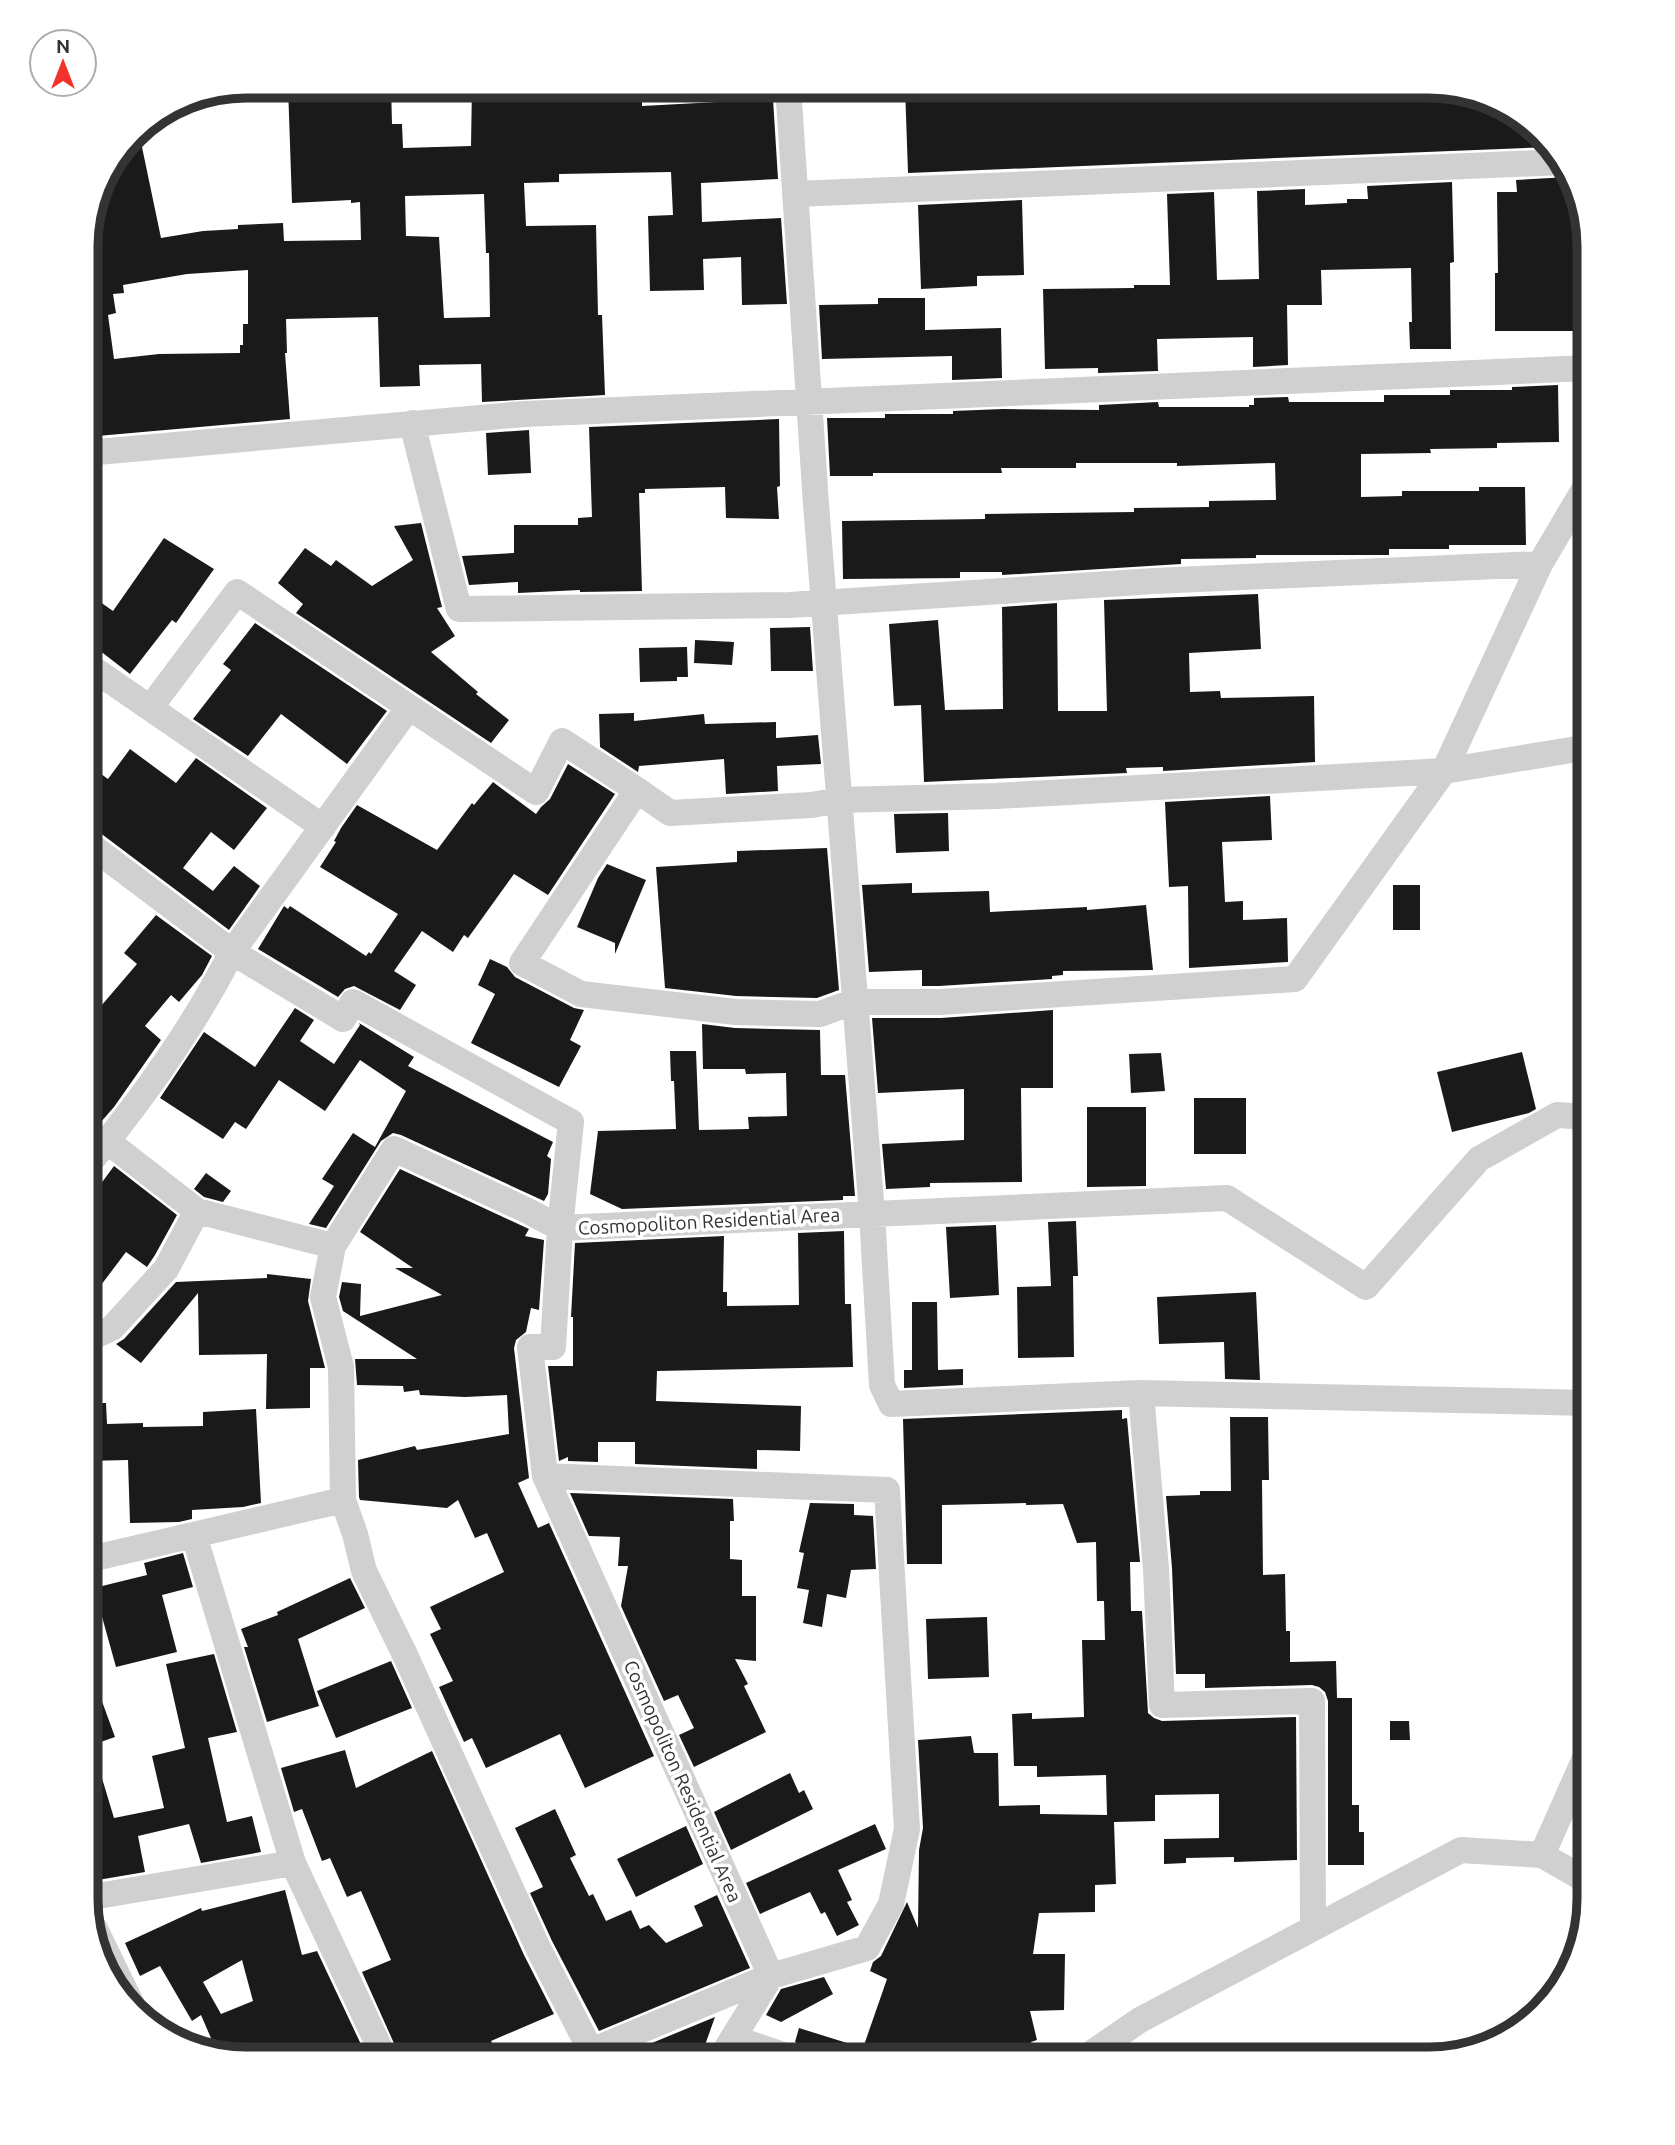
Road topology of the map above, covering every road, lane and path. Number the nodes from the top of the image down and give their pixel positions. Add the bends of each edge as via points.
1 (789, 98) edge
2 (1551, 163) edge
3 (795, 194) junction
4 (1577, 369) edge
5 (810, 401) junction
6 (412, 424) junction
7 (98, 452) edge
8 (1577, 501) edge
9 (1540, 564) junction
10 (823, 603) junction
11 (98, 672) edge
12 (409, 707) junction
13 (150, 708) junction
14 (1577, 749) edge
15 (1444, 771) junction
16 (637, 790) junction
17 (838, 800) junction
18 (323, 827) junction
19 (98, 851) edge
20 (232, 952) junction
21 (853, 1002) junction
22 (1577, 1116) edge
23 (107, 1142) junction
24 (98, 1153) edge
25 (197, 1211) junction
26 (872, 1214) junction
27 (560, 1228) junction
28 (333, 1246) junction
29 (98, 1334) edge
30 (1141, 1393) junction
31 (1577, 1403) edge
32 (545, 1476) junction
33 (343, 1500) junction
34 (194, 1535) junction
35 (98, 1557) edge
36 (1577, 1776) edge
37 (1542, 1855) junction
38 (293, 1863) junction
39 (1577, 1875) edge
40 (98, 1896) edge
41 (1313, 1928) junction
42 (771, 1976) junction
43 (379, 2047) edge
44 (578, 2047) edge
45 (600, 2047) edge
46 (728, 2047) edge
47 (1101, 2047) edge

1 - 3 street
2 - 3 street
3 - 5 street
4 - 5 street
5 - 6 street via 524,414
5 - 10 street
6 - 7 street
6 - 10 street via 459,609
8 - 9 street
9 - 10 street via 1154,581
9 - 15 street
10 - 17 street
11 - 13 street
12 - 13 street via 237,592
12 - 16 street via 536,792 562,741
12 - 18 street
13 - 18 street
14 - 15 street
15 - 17 street via 1009,796
15 - 21 street via 1295,978 940,1002
16 - 17 street via 670,813
16 - 21 street via 522,963 580,994 593,996 759,1013 820,1014
17 - 21 street
18 - 20 street
19 - 20 street
20 - 23 street via 208,1000
20 - 27 street via 343,1019 353,1002 571,1122
21 - 26 street
22 - 26 street, Cosmopoliton Residential Area via 1558,1115 1479,1159 1366,1287 1227,1198
23 - 24 street
23 - 25 street
25 - 28 street
25 - 29 street via 166,1269 112,1328
26 - 27 street, Cosmopoliton Residential Area
26 - 30 street via 883,1385 891,1404
27 - 28 street via 394,1149
27 - 32 street, Cosmopoliton Residential Area via 553,1347 530,1347
28 - 33 street via 323,1297 341,1367
30 - 31 street
30 - 41 street via 1157,1569 1162,1705 1312,1701
32 - 42 street, Cosmopoliton Residential Area
32 - 42 street via 887,1490 907,1829 891,1904 867,1948
33 - 34 street
33 - 44 street via 364,1571 538,1948
34 - 35 street
34 - 38 street
36 - 37 street
37 - 39 street
37 - 41 street via 1461,1850
38 - 40 street
38 - 43 street
41 - 47 street via 1140,2020
42 - 45 street
42 - 46 street

